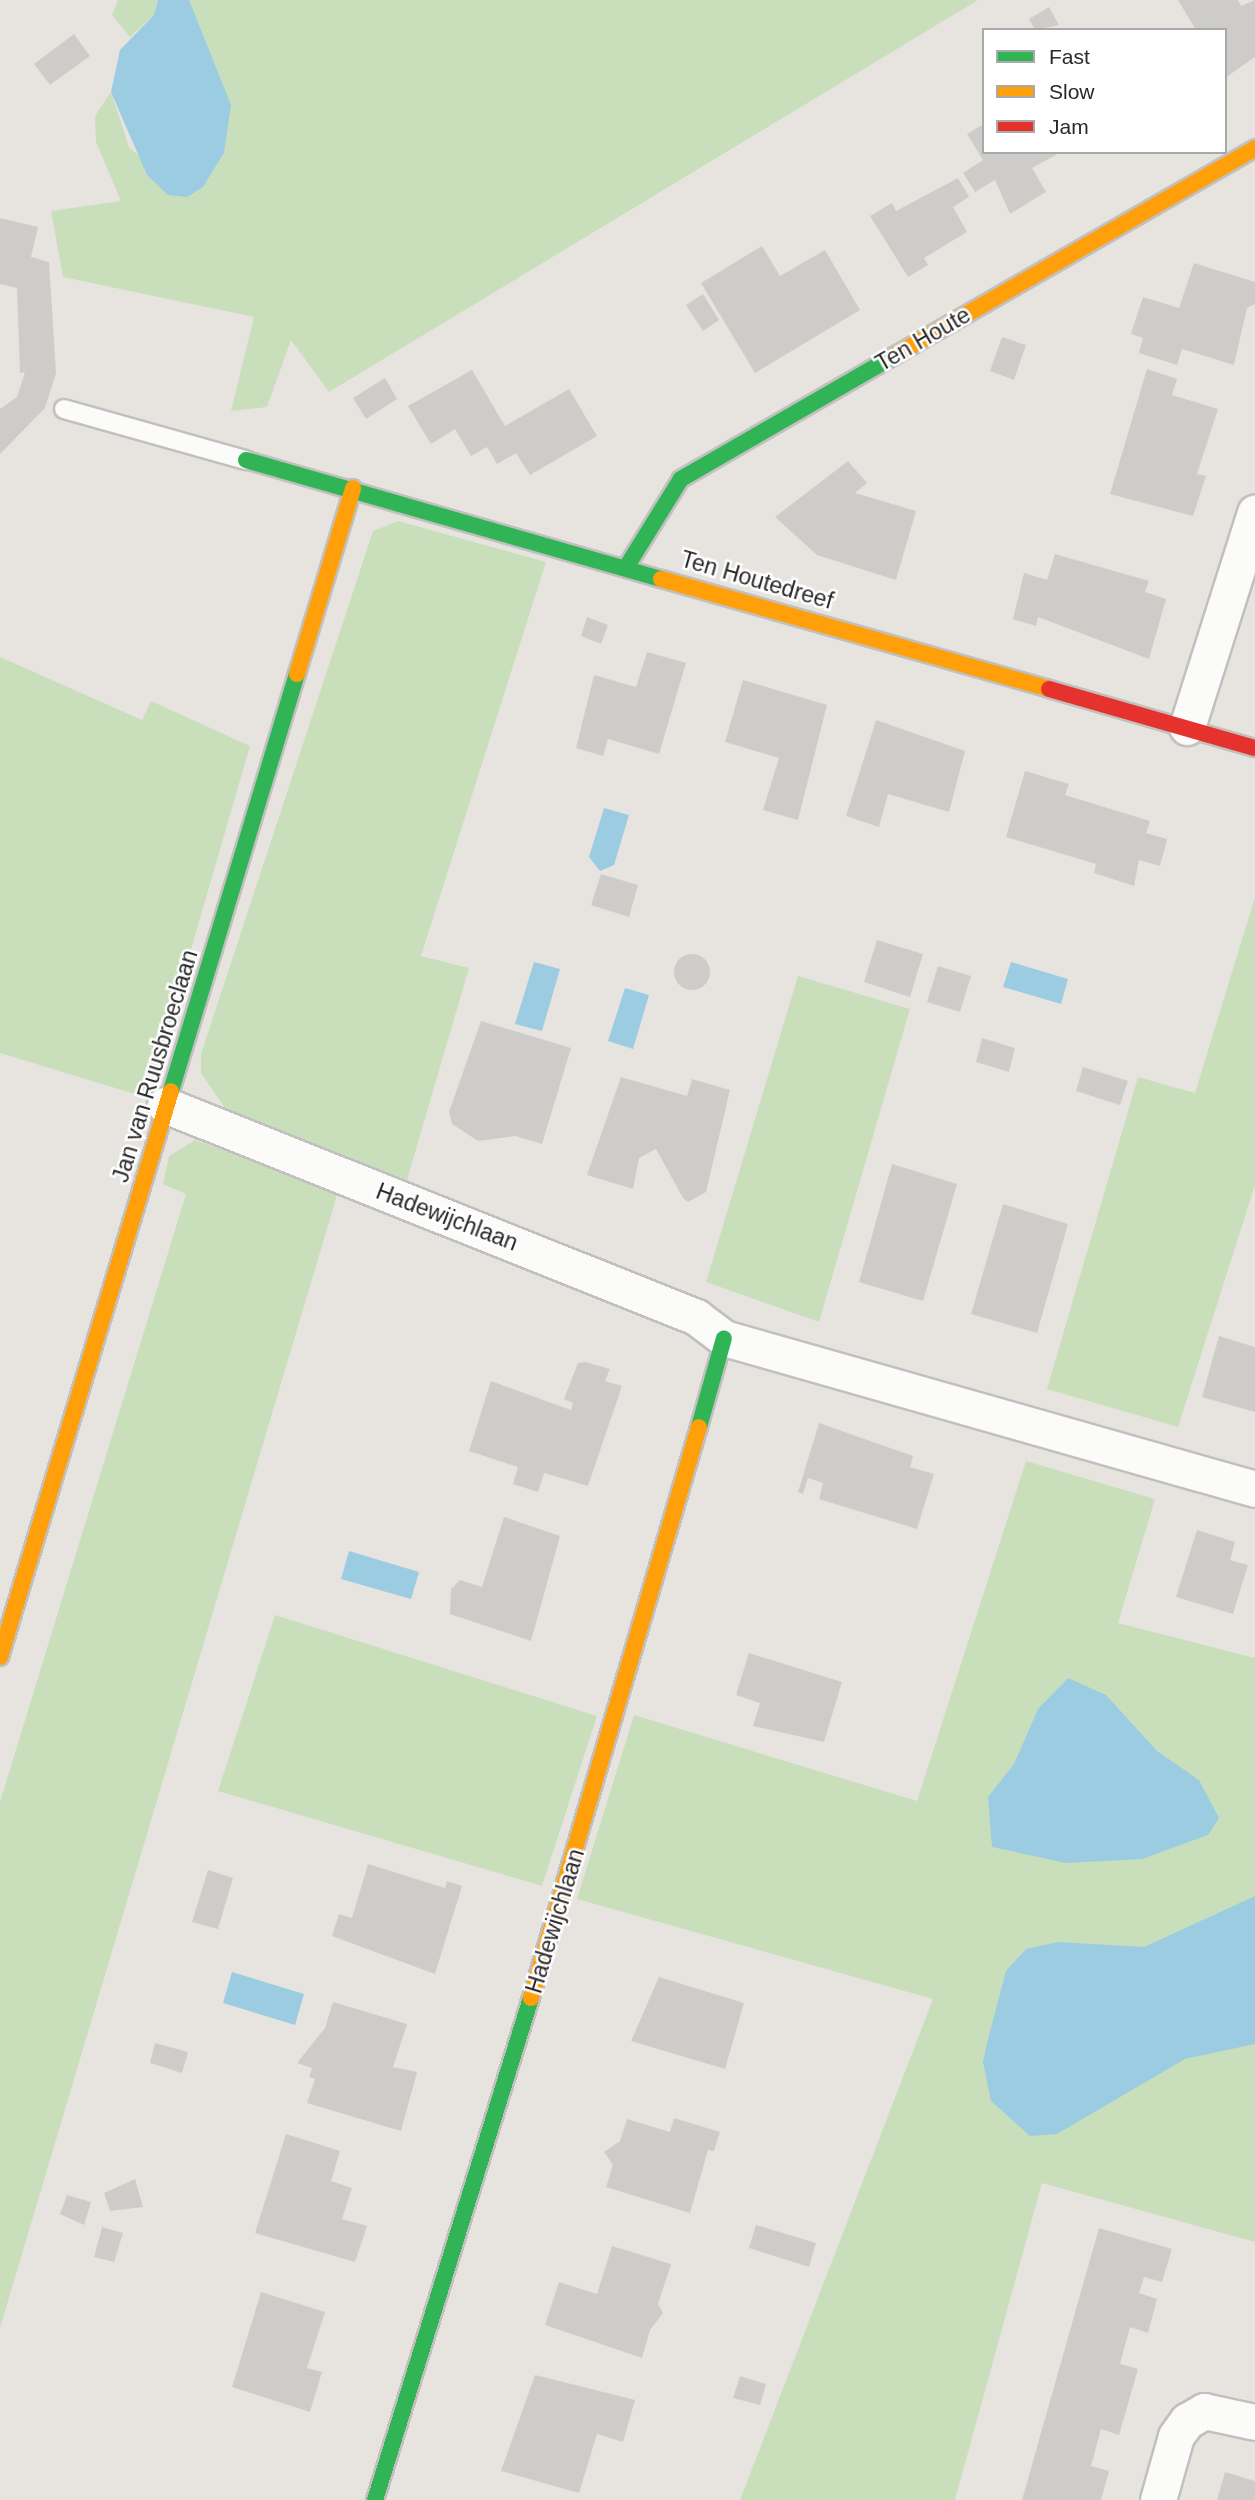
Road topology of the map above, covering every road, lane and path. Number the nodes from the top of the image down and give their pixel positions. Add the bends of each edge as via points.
1 (1255, 148) edge
2 (64, 409) dead end
3 (246, 460) joint
4 (353, 488) junction
5 (1255, 513) edge
6 (627, 566) junction
7 (1187, 727) junction
8 (1255, 748) edge
9 (165, 1105) junction
10 (724, 1338) junction
11 (1255, 1489) edge
12 (2, 1645) edge
13 (1255, 2422) edge
14 (375, 2500) edge
15 (1158, 2500) edge

1 - 6 street, Ten Houte via 681,479
2 - 3 lane
3 - 4 street, Ten Houtedreef
4 - 6 street, Ten Houtedreef
4 - 9 street, Jan van Ruusbroeclaan
5 - 7 street
6 - 7 street, Ten Houtedreef
7 - 8 street, Ten Houtedreef
9 - 10 street, Hadewijchlaan via 696,1317
9 - 12 street, Jan van Ruusbroeclaan
10 - 11 street, Hadewijchlaan
10 - 14 street, Hadewijchlaan via 624,1698
13 - 15 street via 1204,2411 1187,2421 1176,2436

